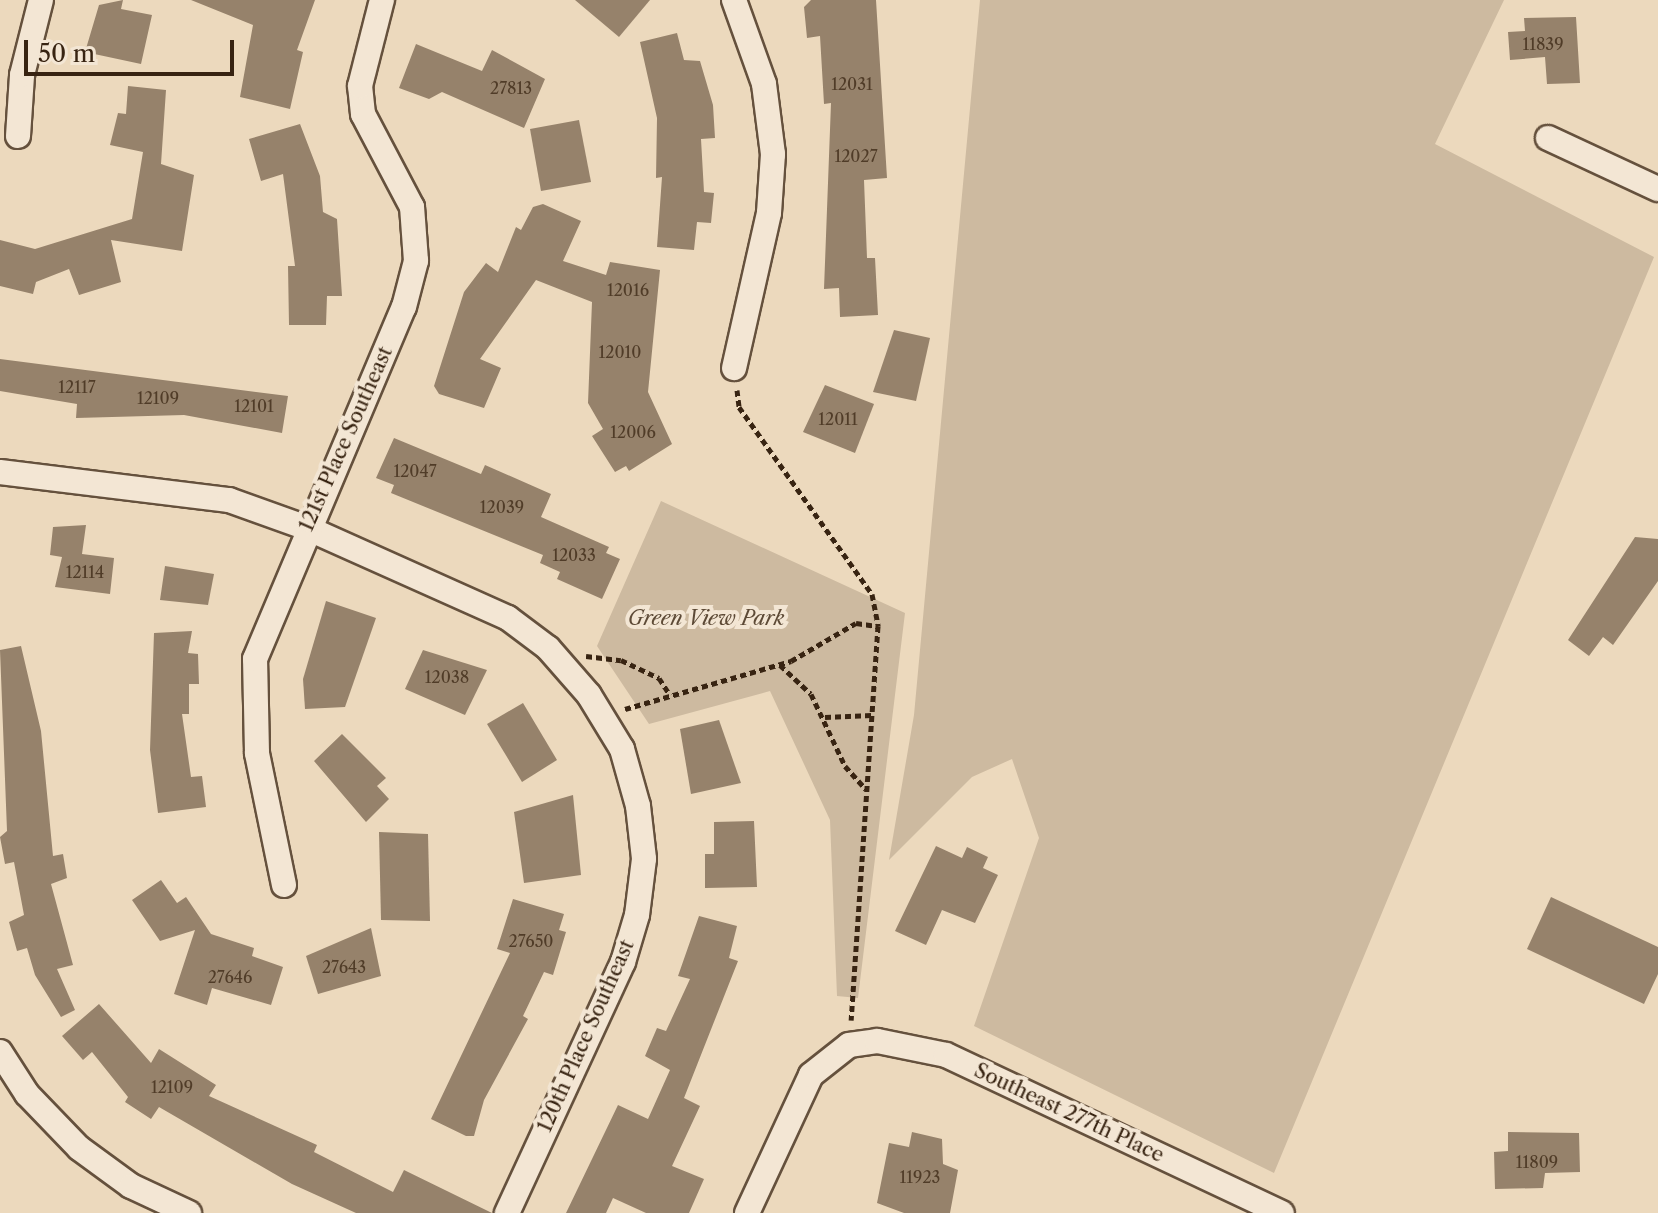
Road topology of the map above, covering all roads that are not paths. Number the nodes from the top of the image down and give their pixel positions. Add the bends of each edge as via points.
1 (41, 0) edge
2 (382, 0) edge
3 (734, 0) edge
4 (18, 136) dead end
5 (1548, 138) dead end
6 (1658, 189) edge
7 (734, 368) road end
8 (0, 472) edge
9 (307, 528) junction
10 (284, 885) dead end
11 (0, 1052) edge
12 (189, 1213) edge
13 (507, 1213) edge
14 (748, 1213) edge
15 (1282, 1213) edge

1 - 4 street via 22,75
2 - 9 street, 121st Place Southeast via 360,86 363,114 412,207 416,261 404,307
3 - 7 street via 764,84 773,154 769,213
5 - 6 street
8 - 9 street via 229,500
9 - 10 street, 121st Place Southeast via 267,619 252,696
9 - 13 street, 120th Place Southeast via 508,618 561,662 622,749 638,806 644,859 637,915 623,962
11 - 12 street via 27,1094 79,1148 131,1186
14 - 15 street, Southeast 277th Place via 811,1075 849,1045 877,1041 946,1055

